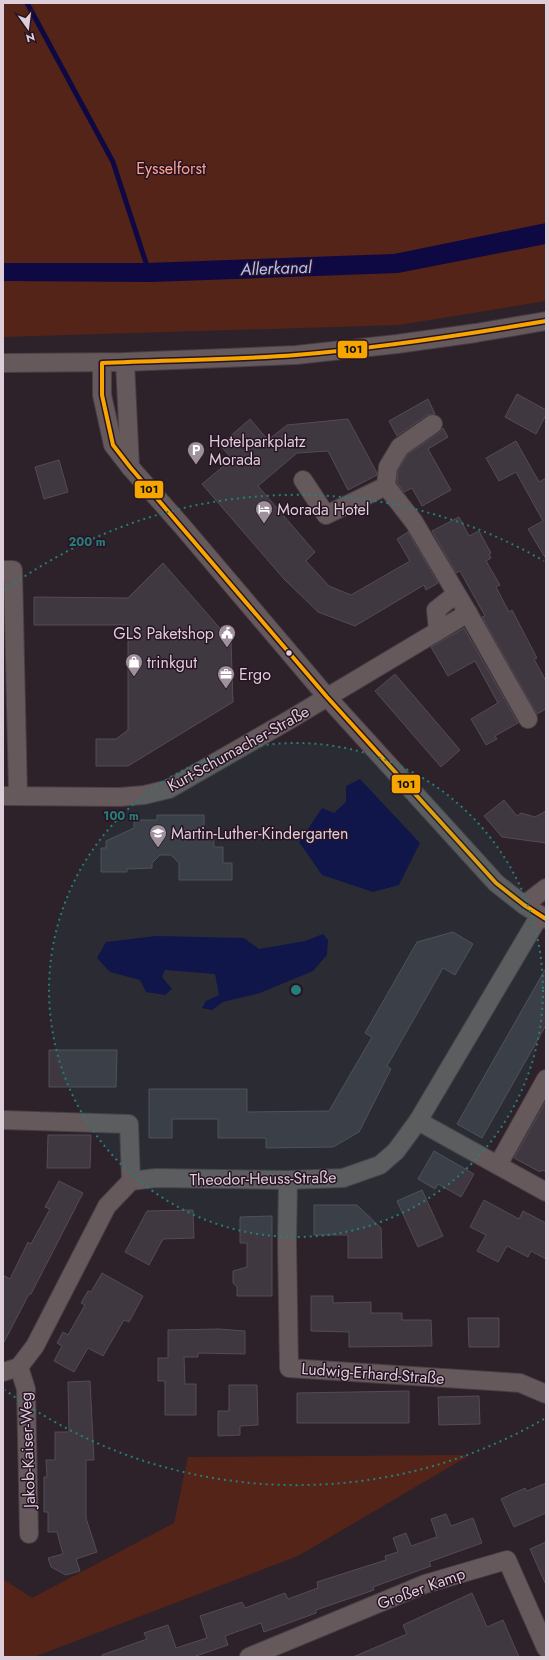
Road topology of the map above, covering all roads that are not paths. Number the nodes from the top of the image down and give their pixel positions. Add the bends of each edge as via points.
1 (546, 321) edge
2 (125, 362) junction
3 (3, 363) edge
4 (102, 363) junction
5 (434, 424) dead end
6 (130, 467) junction
7 (303, 480) dead end
8 (386, 486) junction
9 (3, 570) edge
10 (456, 594) junction
11 (468, 613) junction
12 (438, 630) junction
13 (327, 697) junction
14 (528, 719) dead end
15 (11, 796) edge
16 (546, 888) edge
17 (524, 905) junction
18 (543, 917) edge
19 (546, 1079) edge
20 (3, 1120) edge
21 (418, 1121) junction
22 (498, 1165) junction
23 (288, 1180) junction
24 (131, 1181) junction
25 (546, 1192) edge
26 (11, 1370) edge
27 (546, 1394) edge
28 (29, 1534) dead end
29 (546, 1648) edge
30 (249, 1657) edge

1 - 2 street via 397,344 296,355
2 - 4 street
2 - 6 street
3 - 4 street
4 - 6 street via 102,395 113,445
5 - 8 street via 400,447 388,467
6 - 13 street
7 - 8 street via 326,515
8 - 10 street via 414,522
9 - 15 street via 13,570
10 - 11 street
10 - 12 street via 436,610
11 - 12 street, Kurt-Schumacher-Straße
11 - 14 street
12 - 13 street, Kurt-Schumacher-Straße
13 - 15 street, Kurt-Schumacher-Straße via 170,789 144,796
13 - 17 street via 496,883
16 - 17 street
17 - 18 street
18 - 21 street, Theodor-Heuss-Straße
19 - 22 street
20 - 24 street via 129,1124
21 - 22 street
21 - 23 street, Theodor-Heuss-Straße via 396,1151 380,1165 343,1178
22 - 25 street
23 - 24 street, Theodor-Heuss-Straße via 156,1178
23 - 27 street, Ludwig-Erhard-Straße via 289,1368 520,1383
24 - 26 street via 107,1206 35,1346
26 - 28 street, Jakob-Kaiser-Weg via 26,1388
29 - 30 street, Großer Kamp via 507,1560 425,1584

